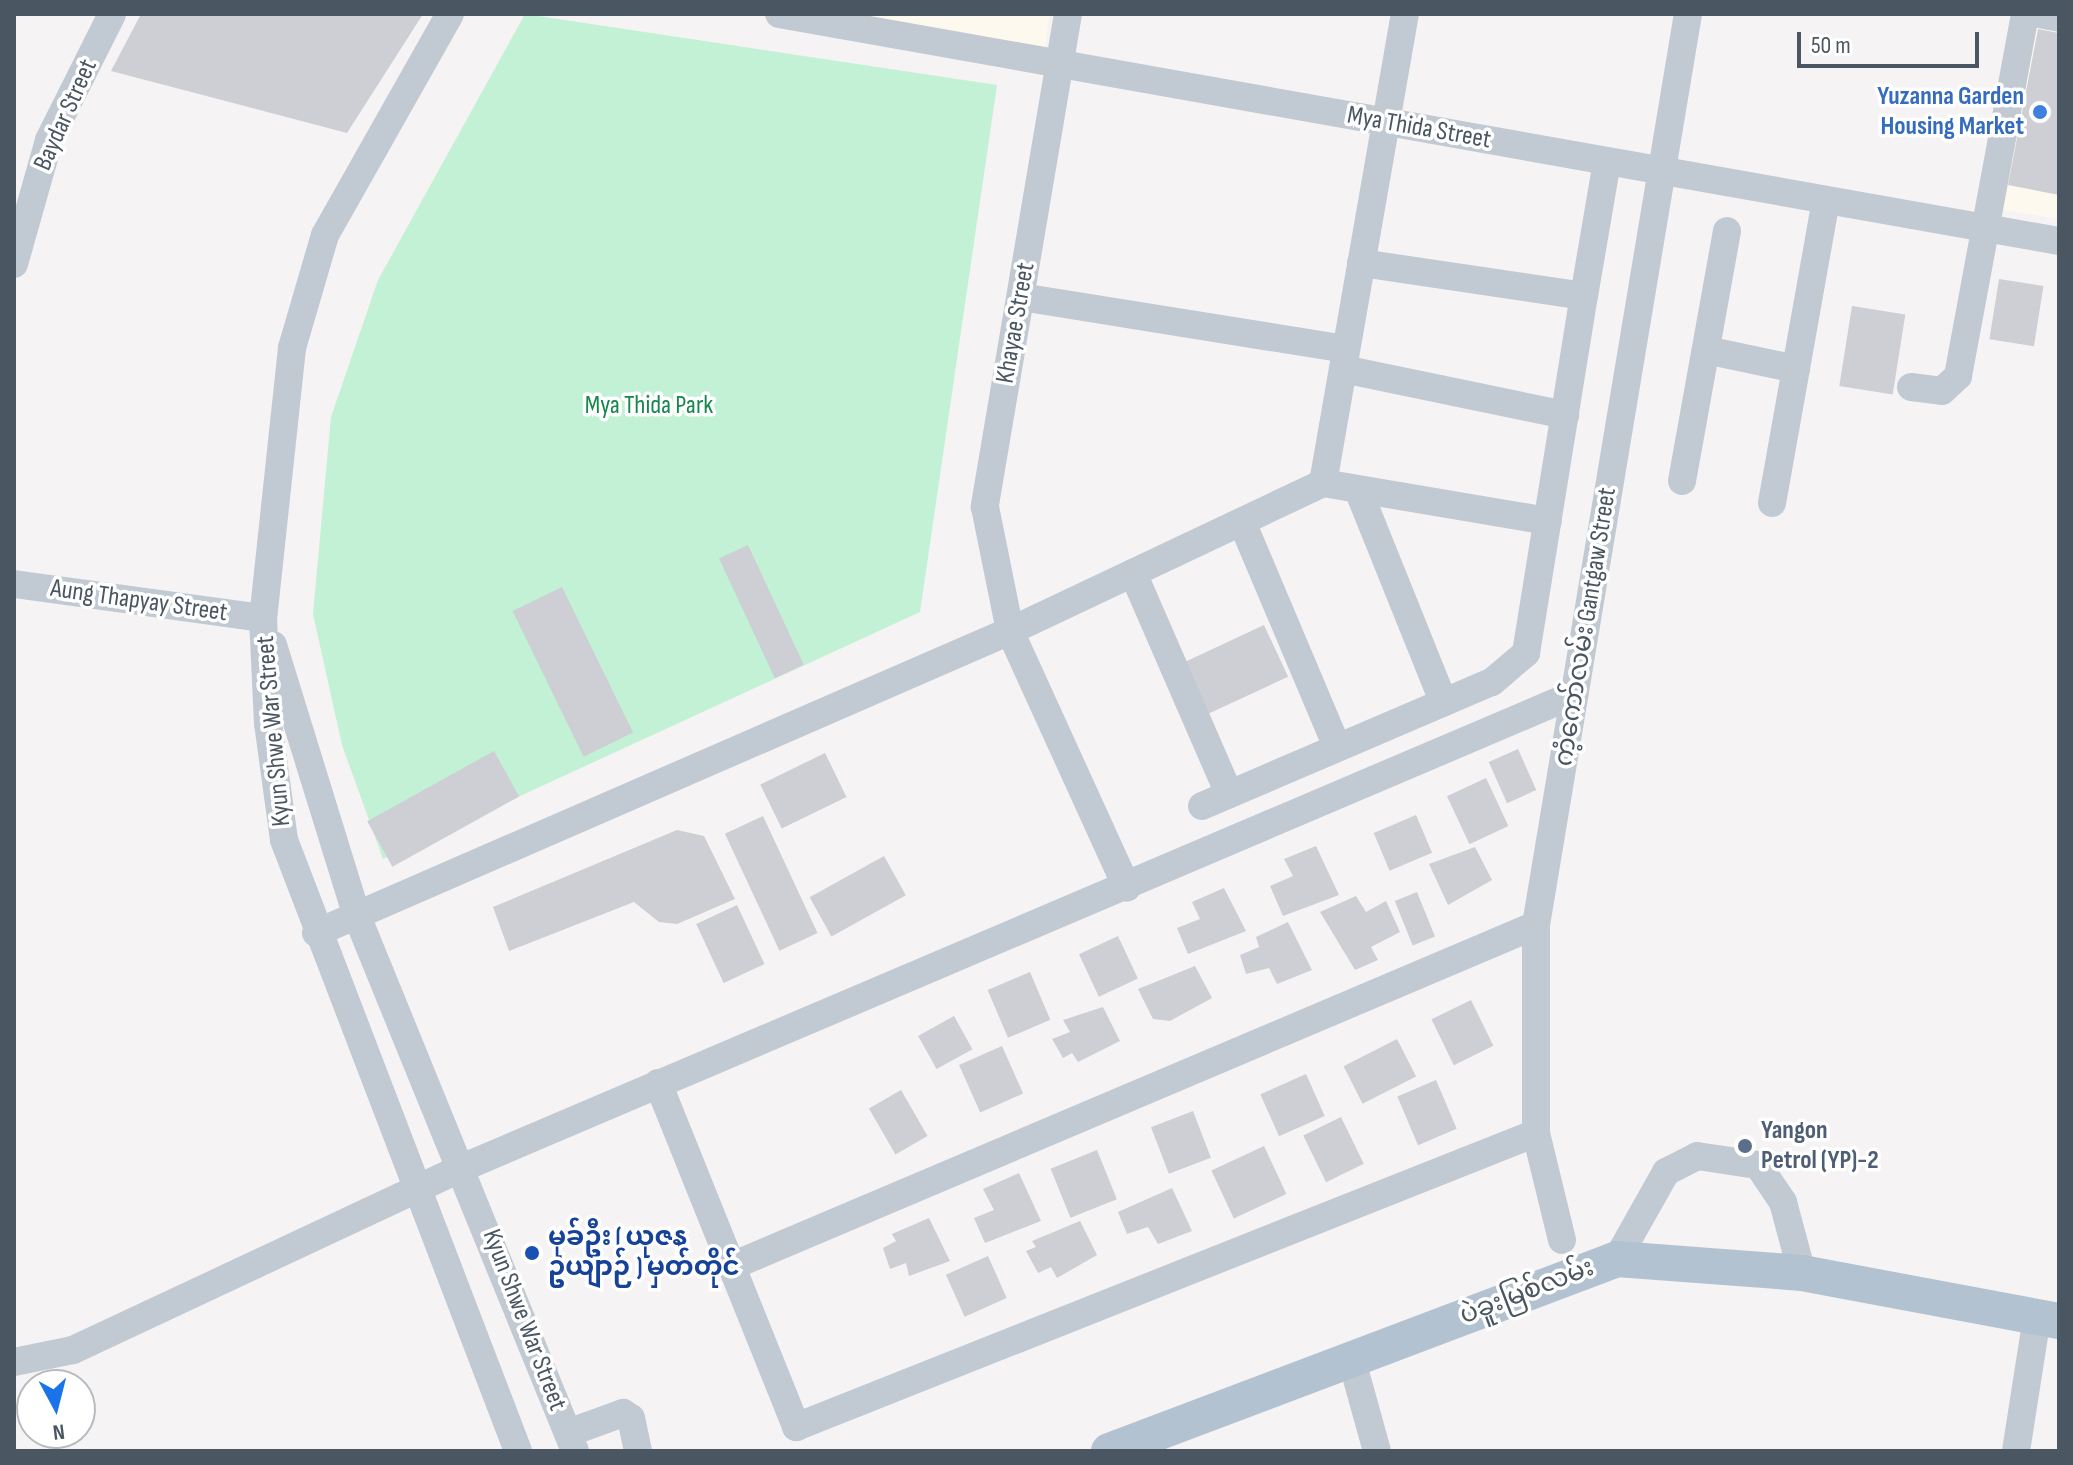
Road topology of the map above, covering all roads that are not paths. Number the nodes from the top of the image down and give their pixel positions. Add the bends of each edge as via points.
1 (112, 14) edge
2 (450, 14) edge
3 (779, 14) edge
4 (1068, 14) edge
5 (1405, 14) edge
6 (1688, 14) edge
7 (2025, 14) edge
8 (2039, 14) edge
9 (2059, 18) edge
10 (1059, 66) junction
11 (1387, 122) junction
12 (1607, 162) junction
13 (1661, 171) junction
14 (1826, 201) junction
15 (1988, 229) junction
16 (1727, 231) dead end
17 (2059, 241) edge
18 (1361, 263) junction
19 (14, 264) edge
20 (1584, 296) junction
21 (1021, 297) junction
22 (1706, 350) junction
23 (1345, 359) junction
24 (1796, 369) junction
25 (1911, 387) dead end
26 (1565, 415) junction
27 (1682, 481) dead end
28 (1323, 483) junction
29 (1359, 492) junction
30 (1772, 503) dead end
31 (1548, 521) junction
32 (1242, 522) junction
33 (1133, 573) junction
34 (14, 584) edge
35 (263, 618) junction
36 (1010, 631) junction
37 (1575, 694) junction
38 (1444, 703) junction
39 (1337, 747) junction
40 (1229, 794) junction
41 (1202, 806) dead end
42 (1127, 888) junction
43 (357, 916) junction
44 (1536, 925) junction
45 (316, 933) junction
46 (658, 1083) junction
47 (1536, 1133) junction
48 (464, 1167) junction
49 (419, 1188) junction
50 (1562, 1240) dead end
51 (1617, 1259) junction
52 (732, 1266) junction
53 (1802, 1273) junction
54 (2048, 1319) edge
55 (1352, 1361) junction
56 (14, 1362) edge
57 (571, 1442) edge
58 (518, 1451) edge
59 (638, 1451) edge
60 (1109, 1451) edge
61 (1377, 1451) edge
62 (2016, 1451) edge

1 - 19 street, Baydar Street via 49,140
2 - 35 street via 325,235 292,348
3 - 10 street, Mya Thida Street
4 - 10 street, Khayae Street
5 - 11 street
6 - 13 street, ကံ့ကော်လမ်း Gantgaw Street
7 - 15 street
8 - 9 street
10 - 11 street, Mya Thida Street
10 - 21 street, Khayae Street
11 - 12 street, Mya Thida Street
11 - 18 street
12 - 13 street, Mya Thida Street
12 - 20 street
13 - 14 street, Mya Thida Street
13 - 37 street, ကံ့ကော်လမ်း Gantgaw Street
14 - 15 street, Mya Thida Street
14 - 24 street
15 - 17 street, Mya Thida Street
15 - 25 street via 1958,376 1942,391
16 - 22 street
18 - 20 street
18 - 23 street
20 - 26 street
21 - 23 street
21 - 36 street, Khayae Street via 985,507
22 - 24 street
22 - 27 street
23 - 26 street
23 - 28 street
24 - 30 street
26 - 31 street
28 - 29 street
28 - 32 street
29 - 31 street
29 - 38 street
31 - 38 street via 1526,653 1492,682
32 - 33 street
32 - 39 street
33 - 36 street
33 - 40 street
34 - 35 street, Aung Thapyay Street
35 - 43 street, Kyun Shwe War Street
35 - 45 street, Kyun Shwe War Street via 284,840
36 - 42 street, Khayae Street
36 - 43 street
37 - 42 street
37 - 44 street, ကံ့ကော်လမ်း Gantgaw Street
38 - 39 street
39 - 40 street
40 - 41 street
42 - 46 street
43 - 45 street
43 - 48 street, Kyun Shwe War Street
44 - 47 street, ကံ့ကော်လမ်း Gantgaw Street
44 - 52 street
45 - 49 street, Kyun Shwe War Street
46 - 48 street
46 - 52 street
47 - 50 street, ကံ့ကော်လမ်း Gantgaw Street
47 - 52 street via 796,1427
48 - 49 street
48 - 57 street, Kyun Shwe War Street
49 - 56 street via 73,1350
49 - 58 street, Kyun Shwe War Street
51 - 53 main road, ပဲခူးမြစ်လမ်း
51 - 53 street via 1666,1172 1697,1156 1758,1165 1783,1202
51 - 55 main road, ပဲခူးမြစ်လမ်း
53 - 54 main road, ပဲခူးမြစ်လမ်း
54 - 62 street
55 - 60 main road, ပဲခူးမြစ်လမ်း
55 - 61 street
57 - 59 street via 623,1413

